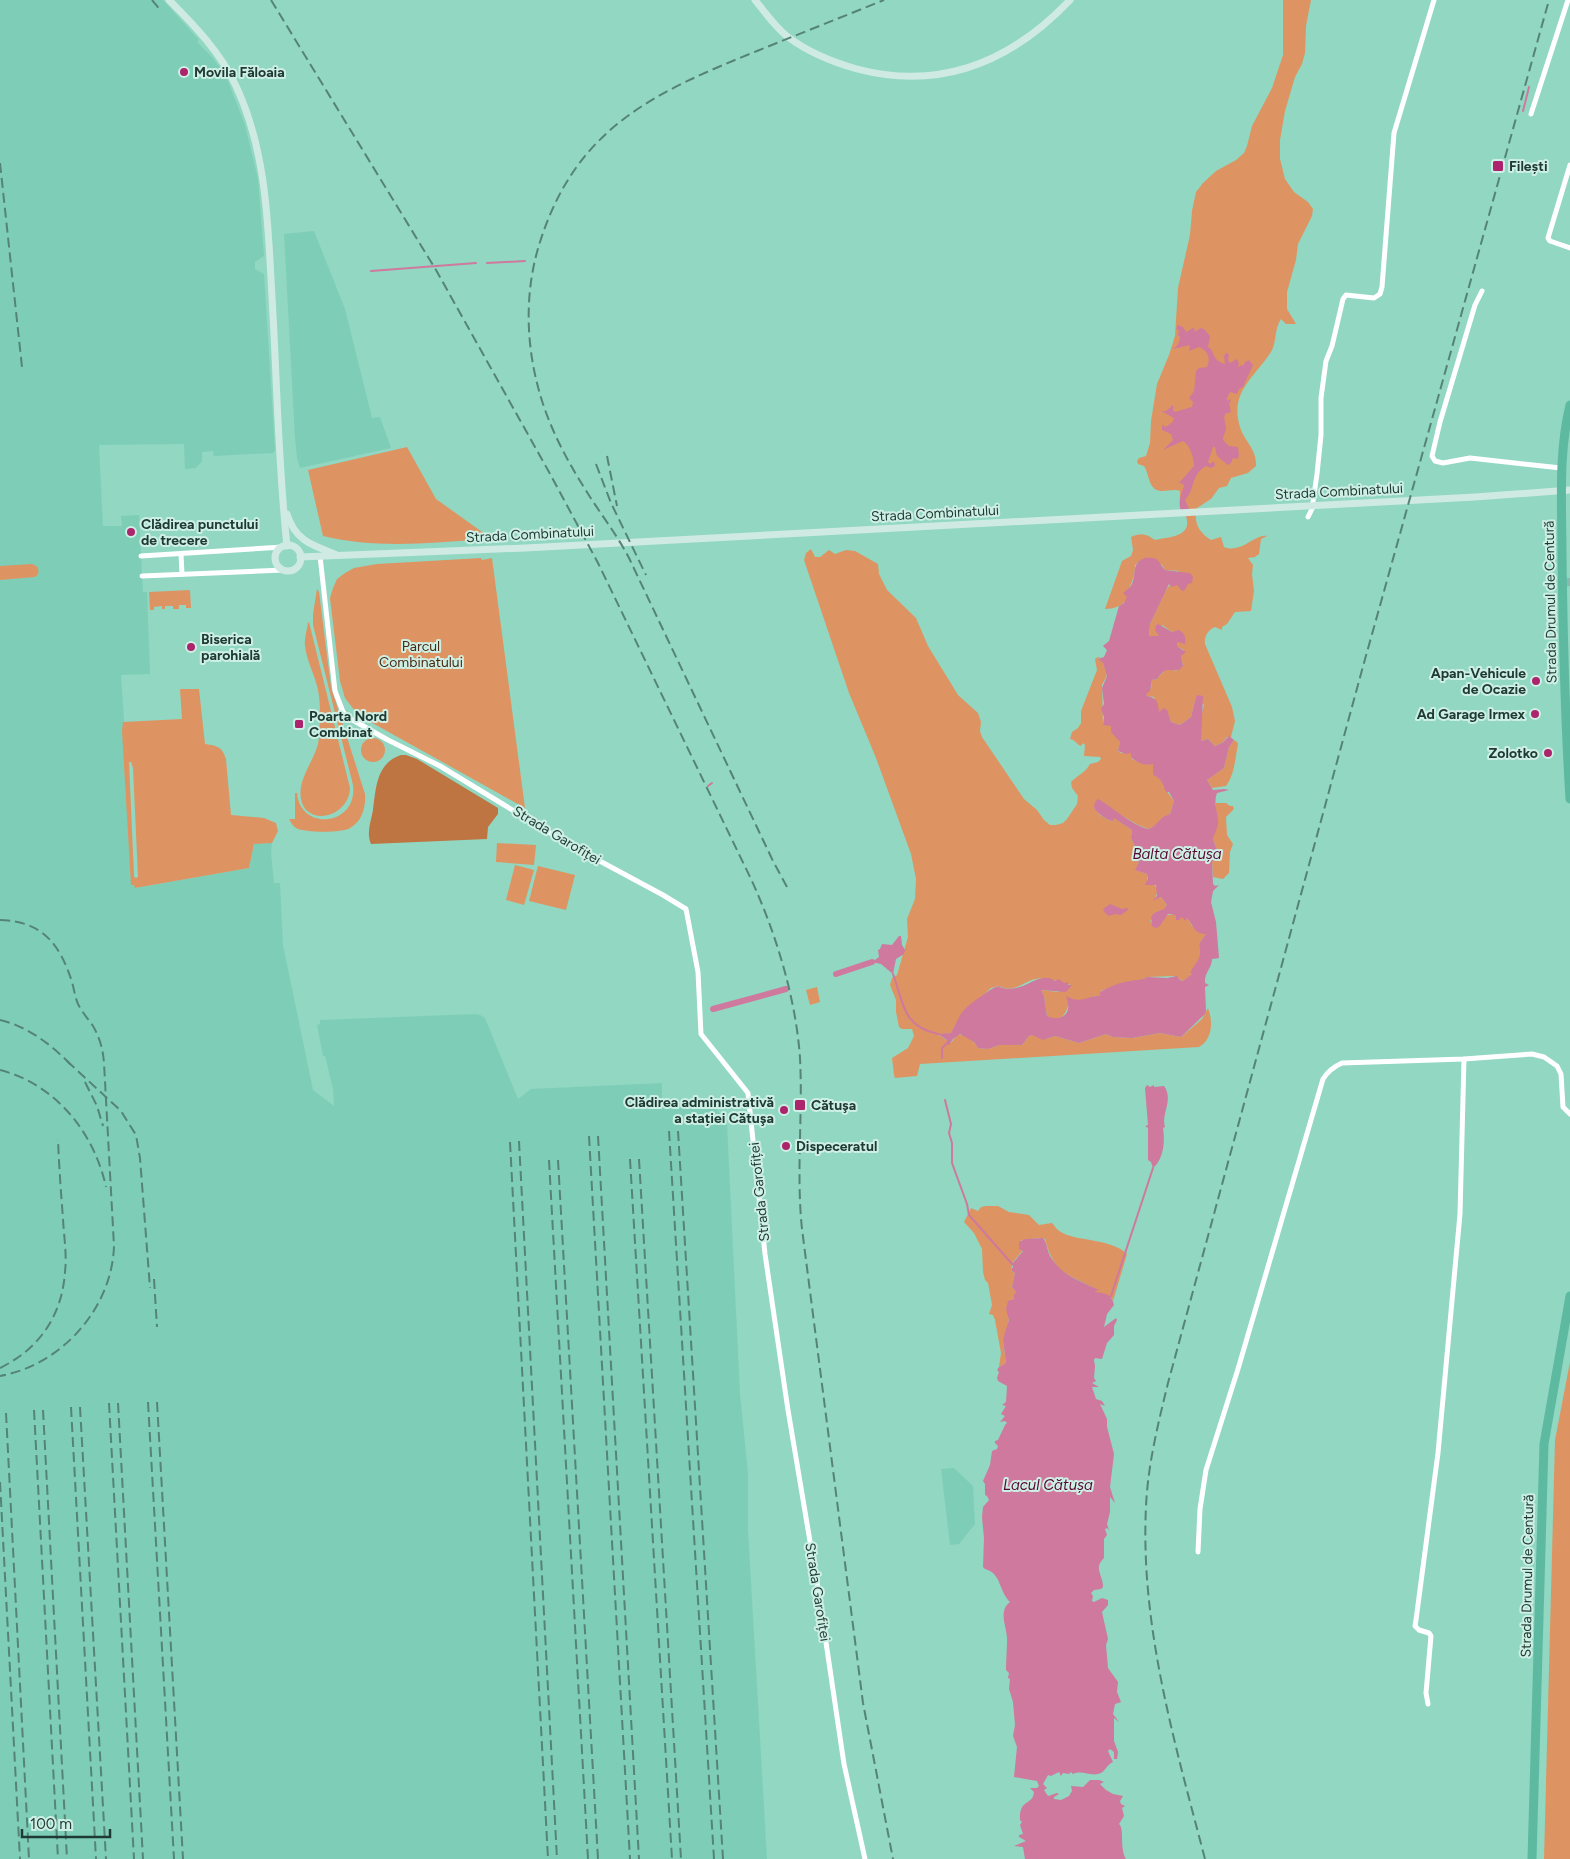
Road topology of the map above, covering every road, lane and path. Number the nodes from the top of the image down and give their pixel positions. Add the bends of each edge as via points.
1 (169, 0) edge
2 (755, 0) edge
3 (1070, 0) edge
4 (1434, 0) edge
5 (1568, 0) edge
6 (1531, 114) dead end
7 (1570, 165) edge
8 (1570, 248) edge
9 (1482, 291) dead end
10 (1570, 404) edge
11 (1561, 468) junction
12 (1570, 490) edge
13 (283, 499) junction
14 (1308, 517) dead end
15 (285, 546) junction
16 (181, 554) junction
17 (338, 555) junction
18 (141, 556) dead end
19 (320, 556) junction
20 (300, 557) junction
21 (283, 570) junction
22 (182, 574) junction
23 (142, 576) dead end
24 (1566, 583) edge
25 (1570, 797) edge
26 (1464, 1060) junction
27 (1570, 1114) edge
28 (1570, 1296) edge
29 (1198, 1552) dead end
30 (1428, 1704) dead end
31 (865, 1859) edge
32 (1532, 1859) edge

1 - 13 street via 225,66 240,96 257,148 268,228
2 - 3 street via 786,35 804,48 840,64 878,74 918,77 978,65 1006,52 1033,34
4 - 14 street via 1394,133 1380,294 1374,298 1346,295 1326,361 1317,474
5 - 6 street
7 - 8 street via 1548,238
9 - 11 street via 1475,305 1432,456 1435,461 1443,463 1470,458
10 - 11 highway, Strada Drumul de Centură
11 - 24 highway, Strada Drumul de Centură
12 - 17 street, Strada Combinatului via 525,548
13 - 15 street
13 - 17 street via 288,520 296,534
15 - 16 street
15 - 20 street via 297,550
15 - 21 street via 277,552 275,559
16 - 18 street
16 - 22 street
17 - 19 street, Strada Combinatului
19 - 20 street, Strada Combinatului
19 - 31 street, Strada Garofiței via 335,690 343,712 686,909 698,972 701,1034 748,1093 765,1254 788,1410 844,1764
20 - 21 street via 297,567
21 - 22 street
22 - 23 street
24 - 25 highway, Strada Drumul de Centură
26 - 27 street via 1532,1054 1544,1057 1559,1069 1563,1107
26 - 29 street via 1342,1063 1332,1068 1323,1079 1206,1470
26 - 30 street via 1459,1222 1438,1453 1416,1620 1419,1630 1431,1636
28 - 32 highway, Strada Drumul de Centură via 1544,1444

